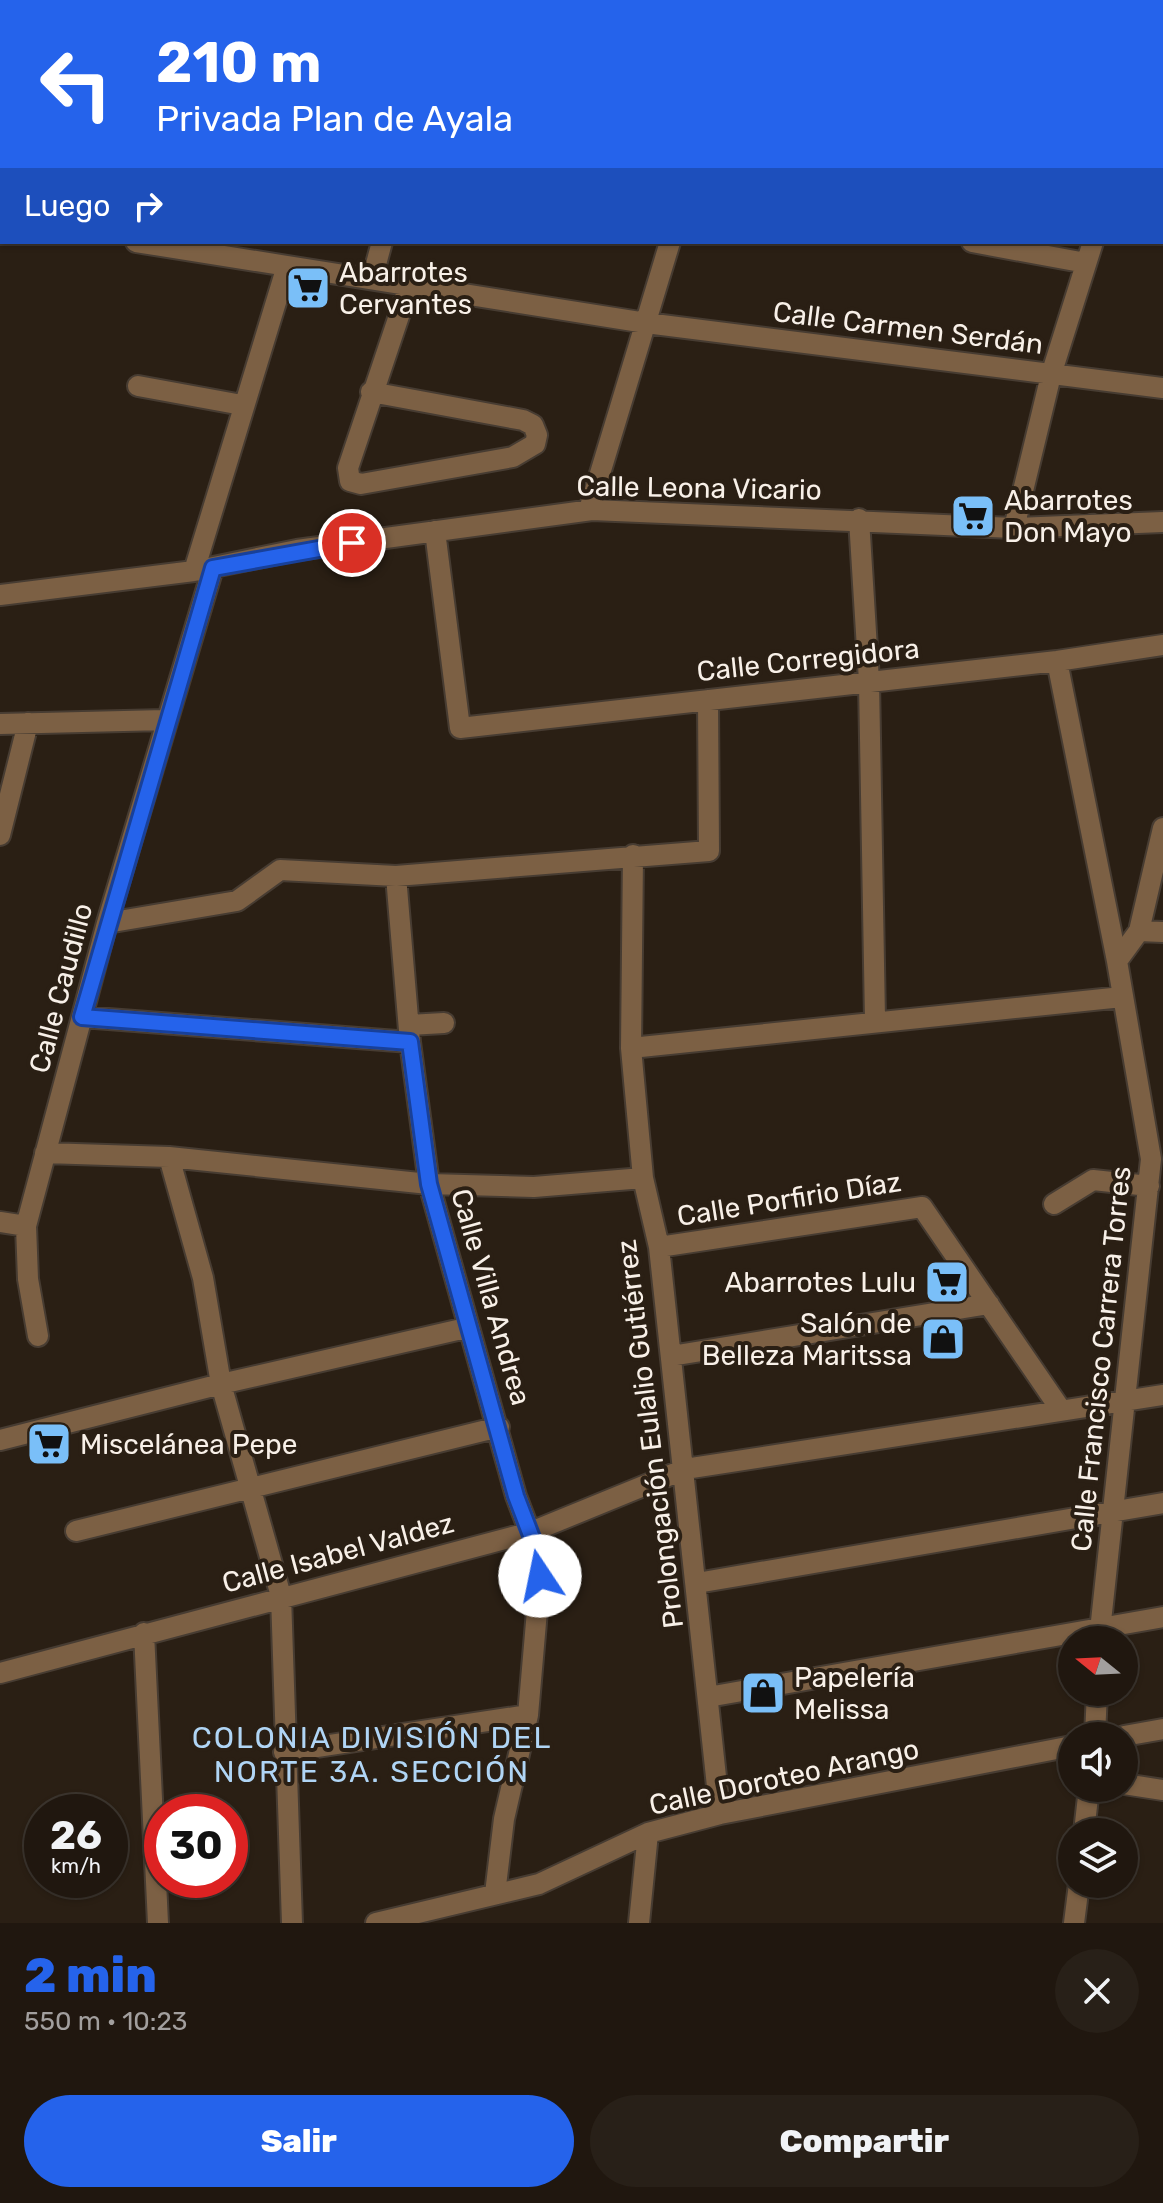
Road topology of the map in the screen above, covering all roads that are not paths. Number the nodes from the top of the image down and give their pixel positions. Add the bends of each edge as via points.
1 (149, 244) edge
2 (381, 244) edge
3 (669, 244) edge
4 (983, 244) edge
5 (1092, 244) edge
6 (1086, 263) junction
7 (287, 266) junction
8 (372, 279) junction
9 (409, 286) junction
10 (646, 323) junction
11 (1051, 375) junction
12 (138, 386) dead end
13 (1163, 388) edge
14 (371, 392) junction
15 (242, 405) junction
16 (589, 510) junction
17 (859, 519) junction
18 (1163, 522) edge
19 (1014, 528) junction
20 (435, 531) junction
21 (203, 570) junction
22 (0, 595) edge
23 (1163, 645) edge
24 (1057, 661) junction
25 (869, 681) junction
26 (708, 700) junction
27 (165, 720) junction
28 (28, 723) junction
29 (0, 724) edge
30 (1163, 828) edge
31 (0, 835) edge
32 (633, 855) junction
33 (396, 876) junction
34 (107, 923) junction
35 (1139, 931) junction
36 (1163, 932) edge
37 (1117, 961) junction
38 (1122, 997) junction
39 (82, 1017) junction
40 (875, 1020) junction
41 (444, 1023) dead end
42 (410, 1034) junction
43 (631, 1048) junction
44 (45, 1153) junction
45 (169, 1157) junction
46 (1154, 1173) edge
47 (643, 1178) junction
48 (429, 1184) junction
49 (1054, 1204) dead end
50 (0, 1222) edge
51 (26, 1226) junction
52 (659, 1247) junction
53 (989, 1304) junction
54 (466, 1328) junction
55 (38, 1336) dead end
56 (671, 1356) junction
57 (221, 1384) junction
58 (1163, 1395) edge
59 (1128, 1400) junction
60 (1061, 1410) junction
61 (499, 1427) junction
62 (0, 1440) edge
63 (685, 1469) junction
64 (251, 1488) junction
65 (1163, 1503) edge
66 (1114, 1511) junction
67 (76, 1531) dead end
68 (531, 1532) junction
69 (697, 1583) junction
70 (281, 1596) junction
71 (1163, 1617) edge
72 (1100, 1626) edge
73 (1129, 1626) edge
74 (144, 1633) junction
75 (1058, 1641) edge
76 (0, 1673) edge
77 (708, 1697) junction
78 (528, 1715) junction
79 (1163, 1729) edge
80 (1138, 1733) edge
81 (1058, 1749) edge
82 (284, 1752) junction
83 (1138, 1786) edge
84 (1163, 1790) edge
85 (720, 1814) junction
86 (648, 1833) junction
87 (495, 1894) junction
88 (1077, 1898) edge
89 (158, 1923) edge
90 (292, 1923) edge
91 (376, 1923) edge
92 (639, 1923) edge
93 (1074, 1923) edge

1 - 7 street, Calle Carmen Serdán
2 - 8 street
3 - 10 street
4 - 6 street
5 - 6 street
6 - 11 street
7 - 8 street, Calle Carmen Serdán
7 - 15 street, Calle Caudillo
8 - 9 street, Calle Carmen Serdán
9 - 10 street, Calle Carmen Serdán
9 - 14 street
10 - 11 street, Calle Carmen Serdán
10 - 16 street
11 - 13 street, Calle Carmen Serdán
11 - 19 street
12 - 15 street
14 - 14 street via 523,420 533,425 535,444 513,457 361,484 350,481 348,468
15 - 21 street, Calle Caudillo
16 - 17 street, Calle Leona Vicario
16 - 20 street, Calle Leona Vicario
17 - 19 street, Calle Leona Vicario
17 - 25 street
18 - 19 street, Calle Leona Vicario
20 - 21 street, Calle Leona Vicario via 297,550
20 - 26 street, Calle Corregidora via 460,728
21 - 22 street, Calle Leona Vicario
21 - 27 street, Calle Caudillo
23 - 24 street, Calle Corregidora
24 - 25 street, Calle Corregidora
24 - 37 street, Calle Francisco Carrera Torres
25 - 26 street, Calle Corregidora
25 - 40 street
26 - 32 street via 709,851
27 - 28 street
27 - 34 street, Calle Caudillo
28 - 29 street
28 - 31 street
30 - 35 street
32 - 33 street
32 - 43 street, Prolongación Eulalio Gutiérrez
33 - 34 street via 280,870 237,901
33 - 42 street, Calle Villa Andrea
34 - 39 street, Calle Caudillo
35 - 36 street
35 - 37 street
37 - 38 street, Calle Francisco Carrera Torres
38 - 40 street
38 - 46 street, Calle Francisco Carrera Torres
39 - 42 street
39 - 44 street, Calle Caudillo
40 - 43 street
41 - 42 street
42 - 48 street, Calle Villa Andrea
43 - 47 street, Prolongación Eulalio Gutiérrez
44 - 45 street
44 - 51 street, Calle Caudillo
45 - 48 street
45 - 57 street via 203,1278
46 - 49 street via 1093,1180
46 - 59 street, Calle Francisco Carrera Torres
47 - 48 street via 534,1187
47 - 52 street, Prolongación Eulalio Gutiérrez
48 - 54 street, Calle Villa Andrea
50 - 51 street
51 - 55 street, Calle Caudillo
52 - 53 street, Calle Porfirio Díaz via 922,1207
52 - 56 street, Prolongación Eulalio Gutiérrez
53 - 56 street
53 - 60 street, Calle Porfirio Díaz
54 - 57 street
54 - 61 street, Calle Villa Andrea
56 - 63 street, Prolongación Eulalio Gutiérrez
57 - 62 street
57 - 64 street
58 - 59 street, Calle Isabel Valdez
59 - 60 street, Calle Isabel Valdez
59 - 66 street, Calle Francisco Carrera Torres
60 - 63 street, Calle Isabel Valdez
61 - 64 street
61 - 68 street, Calle Villa Andrea
63 - 68 street, Calle Isabel Valdez
63 - 69 street, Prolongación Eulalio Gutiérrez
64 - 67 street
64 - 70 street
65 - 66 street
66 - 69 street
66 - 72 street, Calle Francisco Carrera Torres
68 - 70 street, Calle Isabel Valdez
68 - 78 street, Calle Villa Andrea via 540,1576
69 - 77 street, Prolongación Eulalio Gutiérrez
70 - 74 street, Calle Isabel Valdez
70 - 82 street
71 - 73 street
74 - 76 street, Calle Isabel Valdez
74 - 89 street
75 - 77 street
77 - 85 street, Prolongación Eulalio Gutiérrez
78 - 82 street
78 - 87 street, Calle Villa Andrea via 504,1819
79 - 80 street
81 - 85 street, Calle Doroteo Arango
82 - 90 street
83 - 84 street
85 - 86 street, Calle Doroteo Arango
86 - 87 street, Calle Doroteo Arango via 539,1884
86 - 92 street
87 - 91 street, Calle Doroteo Arango
88 - 93 street

